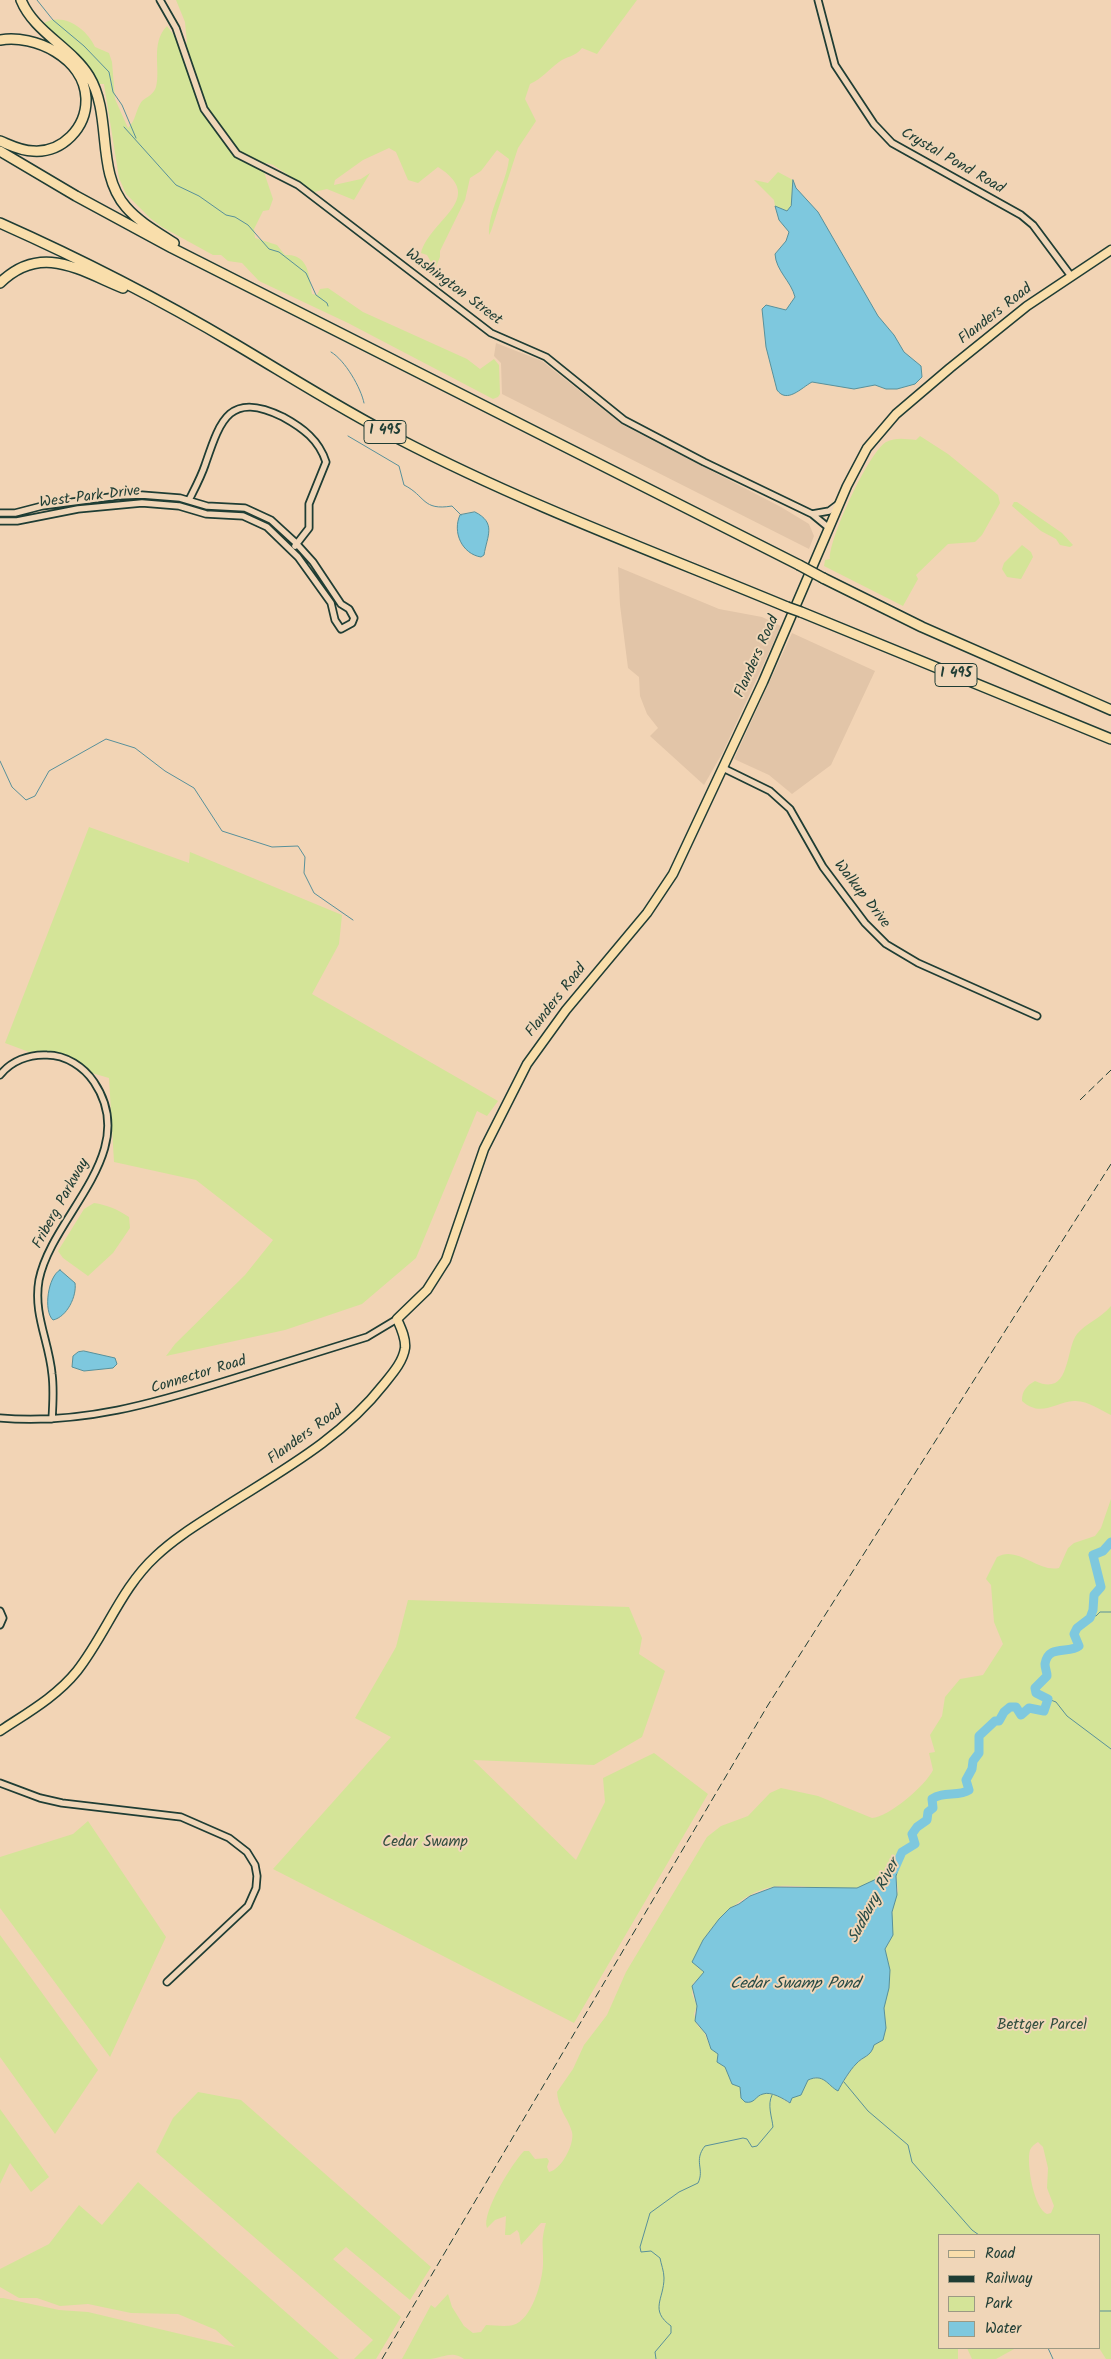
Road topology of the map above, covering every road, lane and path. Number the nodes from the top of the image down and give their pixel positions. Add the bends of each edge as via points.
1 (21, 0) edge
2 (160, 0) edge
3 (818, 0) edge
4 (0, 40) edge
5 (0, 141) edge
6 (0, 151) edge
7 (0, 223) edge
8 (1111, 250) edge
9 (225, 275) junction
10 (1071, 276) junction
11 (0, 283) edge
12 (164, 304) junction
13 (189, 500) junction
14 (839, 504) junction
15 (0, 513) edge
16 (812, 514) junction
17 (0, 521) edge
18 (829, 528) junction
19 (297, 544) junction
20 (291, 550) junction
21 (1111, 710) edge
22 (1111, 739) edge
23 (723, 768) junction
24 (1037, 1016) dead end
25 (0, 1075) edge
26 (397, 1319) junction
27 (0, 1418) edge
28 (52, 1419) junction
29 (0, 1611) edge
30 (0, 1625) edge
31 (0, 1731) edge
32 (0, 1783) edge
33 (167, 1982) dead end

1 - 9 highway via 34,21 81,66 95,88 101,108 110,175 122,202 153,230
2 - 16 street, Washington Street via 176,28 204,109 237,154 309,193 491,334 546,357 624,420
3 - 10 street, Crystal Pond Road via 836,65 874,124 892,143 1021,215 1033,225
4 - 5 highway via 31,41 55,52 76,72 86,98 78,129 56,147 31,151
6 - 9 highway, I 495 via 125,223
7 - 12 highway, I 495
8 - 10 main road, Flanders Road
9 - 21 highway, I 495, bridge via 922,627
10 - 14 main road, Flanders Road via 1027,306 896,414 867,448
11 - 12 highway via 22,266 54,262
12 - 22 highway, I 495, bridge via 355,416 509,492
13 - 15 street, West Park Drive via 118,496
13 - 19 street, West Park Drive via 207,506 237,506 253,511 271,520
13 - 19 street via 215,433 230,414 246,407 278,415 316,440 326,462 308,504 309,528
14 - 16 street via 829,511
14 - 18 main road, Flanders Road
16 - 18 street, Washington Street
17 - 20 street, West Park Drive via 119,504 179,506 206,514 236,514 250,518 267,527
18 - 23 main road, Flanders Road
19 - 20 street
19 - 20 street, West Park Drive via 341,604 353,613 352,623 341,628 338,626 331,603
23 - 24 street, Walkup Drive via 770,791 790,809 823,867 864,923 886,944 919,964
23 - 26 main road, Flanders Road via 684,854 663,890 566,1010 527,1064 484,1148 446,1260 427,1290
25 - 28 street, Friberg Parkway via 19,1060 29,1057 48,1055 67,1059 85,1071 97,1086 107,1120 105,1146 96,1172 48,1252 40,1279 39,1318 52,1374
26 - 28 street, Connector Road via 367,1337 161,1401 107,1414
26 - 31 main road, Flanders Road via 405,1344 402,1356 389,1378 355,1417 318,1448 193,1527 156,1555 134,1579 71,1678 48,1699
27 - 28 street, Connector Road
29 - 30 street via 3,1618
32 - 33 street via 62,1803 181,1817 229,1838 247,1852 257,1876 248,1906

